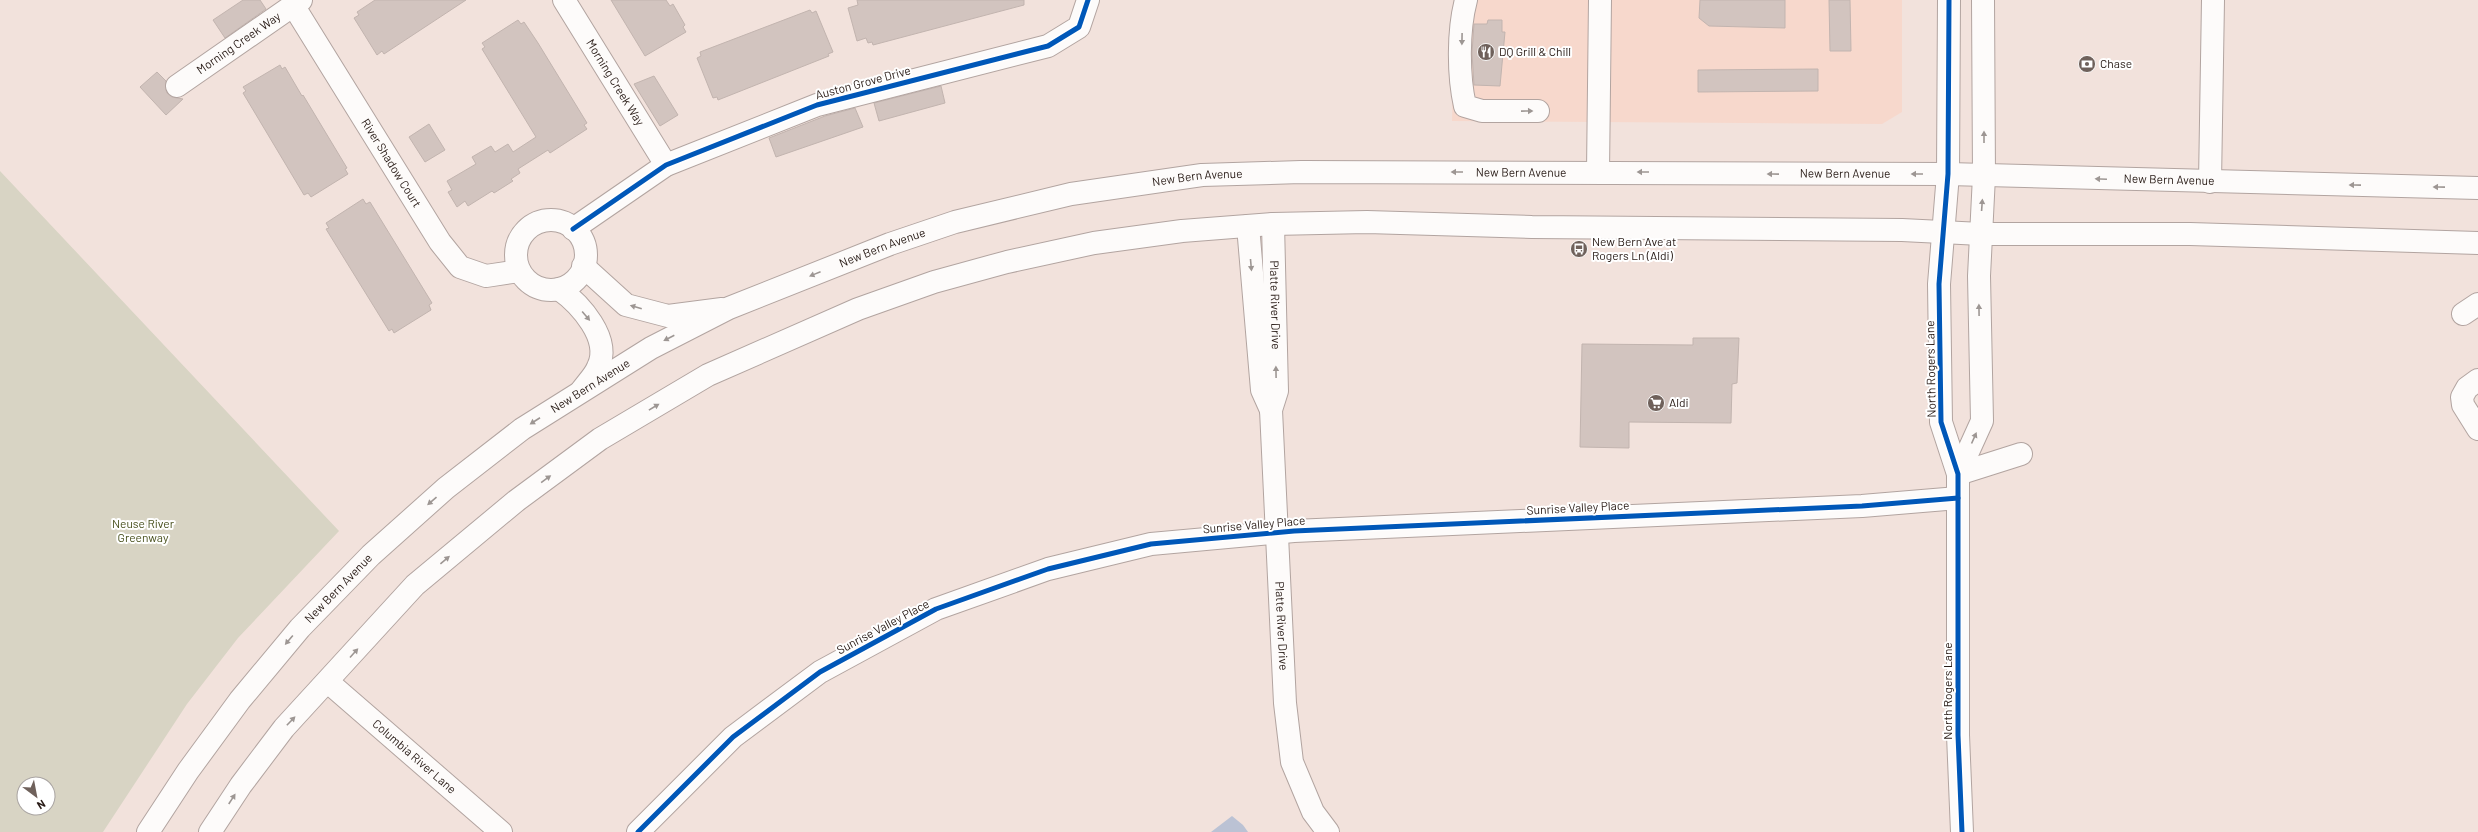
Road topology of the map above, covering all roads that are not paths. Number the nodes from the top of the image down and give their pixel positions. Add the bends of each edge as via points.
1 (564, 0) edge
2 (1088, 0) edge
3 (1466, 0) edge
4 (1600, 0) edge
5 (1949, 0) edge
6 (1983, 0) edge
7 (2213, 0) edge
8 (297, 2) edge
9 (177, 86) dead end
10 (1538, 111) dead end
11 (666, 165) junction
12 (1598, 172) junction
13 (1948, 174) junction
14 (1984, 176) junction
15 (2210, 182) junction
16 (2478, 188) edge
17 (1273, 224) junction
18 (1248, 226) junction
19 (574, 229) junction
20 (1944, 233) junction
21 (1981, 234) junction
22 (2478, 243) edge
23 (583, 266) junction
24 (519, 271) junction
25 (559, 289) junction
26 (729, 308) junction
27 (2478, 380) edge
28 (582, 390) junction
29 (1271, 410) junction
30 (2478, 429) edge
31 (2021, 454) dead end
32 (1958, 474) junction
33 (1958, 498) junction
34 (1276, 533) junction
35 (328, 682) junction
36 (148, 832) edge
37 (210, 832) edge
38 (501, 832) edge
39 (638, 832) edge
40 (1328, 832) edge
41 (1962, 832) edge

1 - 11 street, Morning Creek Way
2 - 11 street, Auston Grove Drive via 1079,27 1048,46 817,105
3 -> 10 street via 1462,15 1461,87 1466,106 1482,111
4 - 12 street
5 - 13 street, North Rogers Lane
14 -> 6 street, North Rogers Lane
7 - 15 street
8 - 9 street, Morning Creek Way
8 - 24 street, River Shadow Court via 440,242 460,267 486,276
11 - 19 street, Auston Grove Drive
13 -> 12 street, New Bern Avenue
12 -> 26 street, New Bern Avenue via 1300,172 1202,175 1071,194 955,222
13 - 14 street, New Bern Avenue
13 - 20 street, North Rogers Lane
15 -> 14 street, New Bern Avenue
21 -> 14 street, North Rogers Lane
16 -> 15 street, New Bern Avenue
17 - 18 street
17 - 20 street via 1367,222
29 -> 17 street, Platte River Drive via 1277,391
18 -> 29 street, Platte River Drive via 1262,390
35 -> 18 street via 415,585 516,501 600,439 708,375 858,309 934,282 1094,243 1182,231
19 - 23 street via 585,248
19 - 24 street via 553,220 531,226 517,245
20 - 21 street
20 - 32 street, North Rogers Lane via 1940,284 1942,422
21 - 22 street via 2190,234
32 -> 21 street, North Rogers Lane via 1982,421 1979,276
23 - 25 street via 576,280
26 -> 23 street via 668,316 626,304
24 - 25 street via 532,286 543,290
25 -> 28 street via 570,297 591,322 602,348 599,366
26 -> 28 street, New Bern Avenue via 651,348
27 - 30 street via 2467,388 2462,396 2462,405
28 -> 36 street, New Bern Avenue via 522,430 446,488 371,555 300,628 240,700 188,771
29 - 34 street, Platte River Drive
31 - 32 street
32 - 33 street, North Rogers Lane
33 - 34 street, Sunrise Valley Place via 1862,506
33 - 41 street, North Rogers Lane via 1958,735
34 - 39 street, Sunrise Valley Place via 1151,544 1048,569 936,609 813,677 733,737
34 - 40 street, Platte River Drive via 1285,703 1292,762 1313,812
37 -> 35 street via 284,728
35 - 38 street, Columbia River Lane

